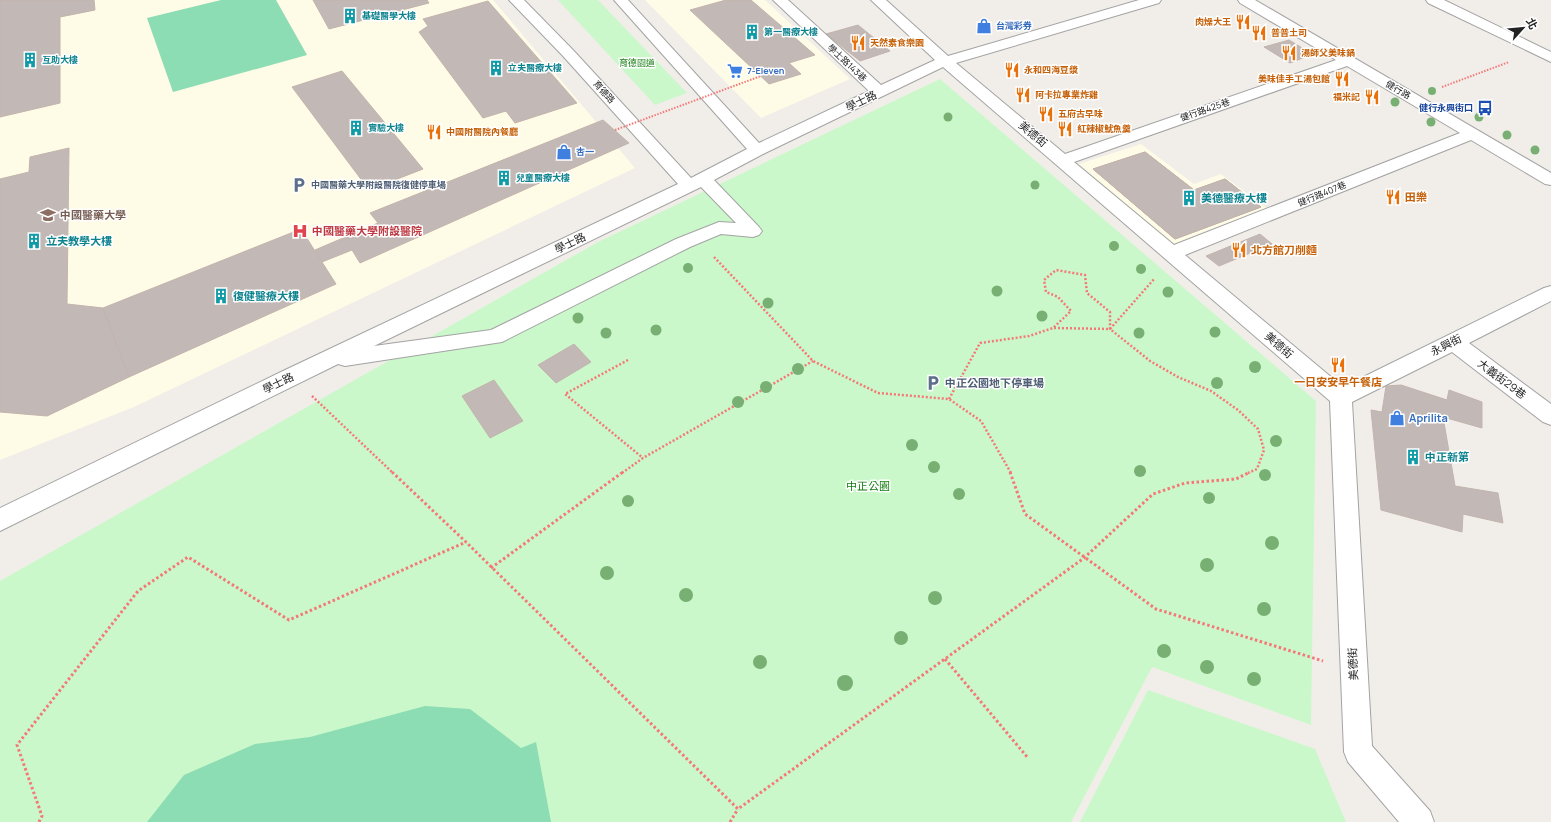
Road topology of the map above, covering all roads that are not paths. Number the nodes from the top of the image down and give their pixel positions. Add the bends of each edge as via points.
1 (516, 0) edge
2 (622, 0) edge
3 (780, 0) edge
4 (878, 0) edge
5 (1154, 0) edge
6 (1245, 0) edge
7 (1433, 0) edge
8 (1544, 49) edge
9 (1551, 58) edge
10 (945, 61) junction
11 (1348, 61) junction
12 (878, 92) junction
13 (1472, 134) junction
14 (757, 150) junction
15 (1063, 160) junction
16 (1551, 180) edge
17 (696, 182) junction
18 (1172, 253) junction
19 (1551, 293) edge
20 (1453, 342) junction
21 (324, 361) junction
22 (1341, 398) junction
23 (1551, 416) edge
24 (0, 520) edge
25 (1419, 822) edge

1 - 17 street, 育德路
2 - 14 street
3 - 12 street, 學士路143巷
4 - 10 street, 美德街
5 - 10 street, 學士路
6 - 11 street, 健行路
7 - 8 street
8 - 9 street
10 - 12 street, 學士路
10 - 15 street, 美德街
11 - 13 street, 健行路
11 - 15 street, 健行路425巷
12 - 14 street, 學士路
13 - 16 street, 健行路
13 - 18 street, 健行路407巷
14 - 17 street, 學士路
15 - 18 street, 美德街
17 - 21 street, 學士路
17 - 21 street, 育德路 via 753,231 719,228 694,238 495,337
18 - 22 street, 美德街
19 - 20 street, 永興街
20 - 22 street, 永興街
20 - 23 street, 大義街29巷
21 - 24 street, 學士路
22 - 25 street, 美德街 via 1358,752

